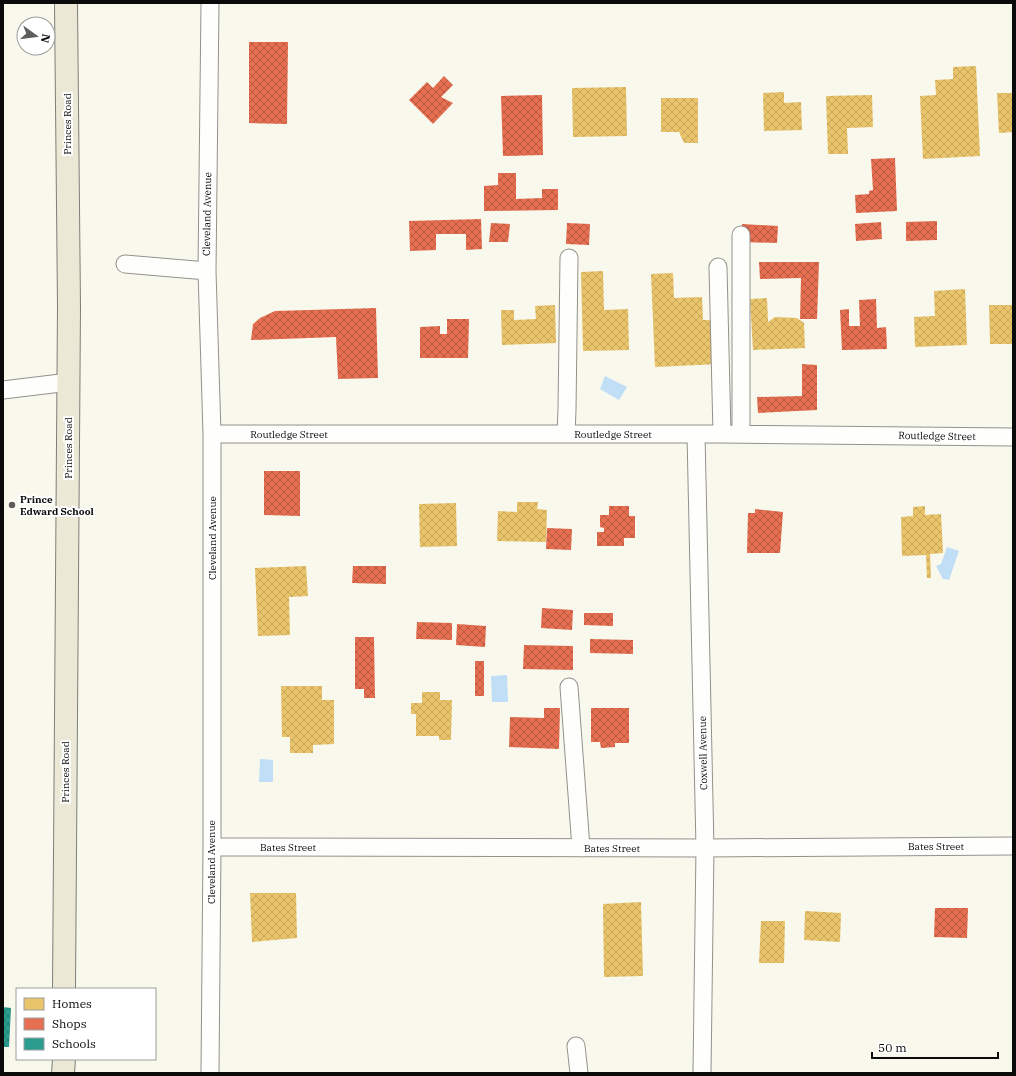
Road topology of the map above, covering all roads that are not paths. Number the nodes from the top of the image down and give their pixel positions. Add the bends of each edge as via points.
1 (66, 3) edge
2 (210, 3) edge
3 (741, 234) dead end
4 (569, 258) dead end
5 (125, 264) dead end
6 (718, 267) dead end
7 (207, 271) junction
8 (69, 382) junction
9 (3, 390) edge
10 (212, 434) junction
11 (566, 434) junction
12 (696, 434) junction
13 (722, 434) junction
14 (741, 434) junction
15 (1013, 437) edge
16 (569, 687) dead end
17 (1013, 846) edge
18 (212, 847) junction
19 (581, 848) junction
20 (705, 848) junction
21 (64, 988) edge
22 (576, 1046) dead end
23 (64, 1060) edge
24 (64, 1073) edge
25 (210, 1073) edge
26 (579, 1073) edge
27 (702, 1073) edge

1 - 8 main road, Princes Road
2 - 7 street, Cleveland Avenue
3 - 14 street
4 - 11 street
5 - 7 street
6 - 13 street
7 - 10 street, Cleveland Avenue
8 - 9 street
8 - 21 main road, Princes Road
10 - 11 street, Routledge Street
10 - 18 street, Cleveland Avenue
11 - 12 street, Routledge Street
12 - 13 street, Routledge Street
12 - 20 street, Coxwell Avenue
13 - 14 street, Routledge Street
14 - 15 street, Routledge Street
16 - 19 street
17 - 20 street, Bates Street
18 - 19 street, Bates Street
18 - 25 street, Cleveland Avenue
19 - 20 street, Bates Street
20 - 27 street, Coxwell Avenue
22 - 26 street
23 - 24 main road

